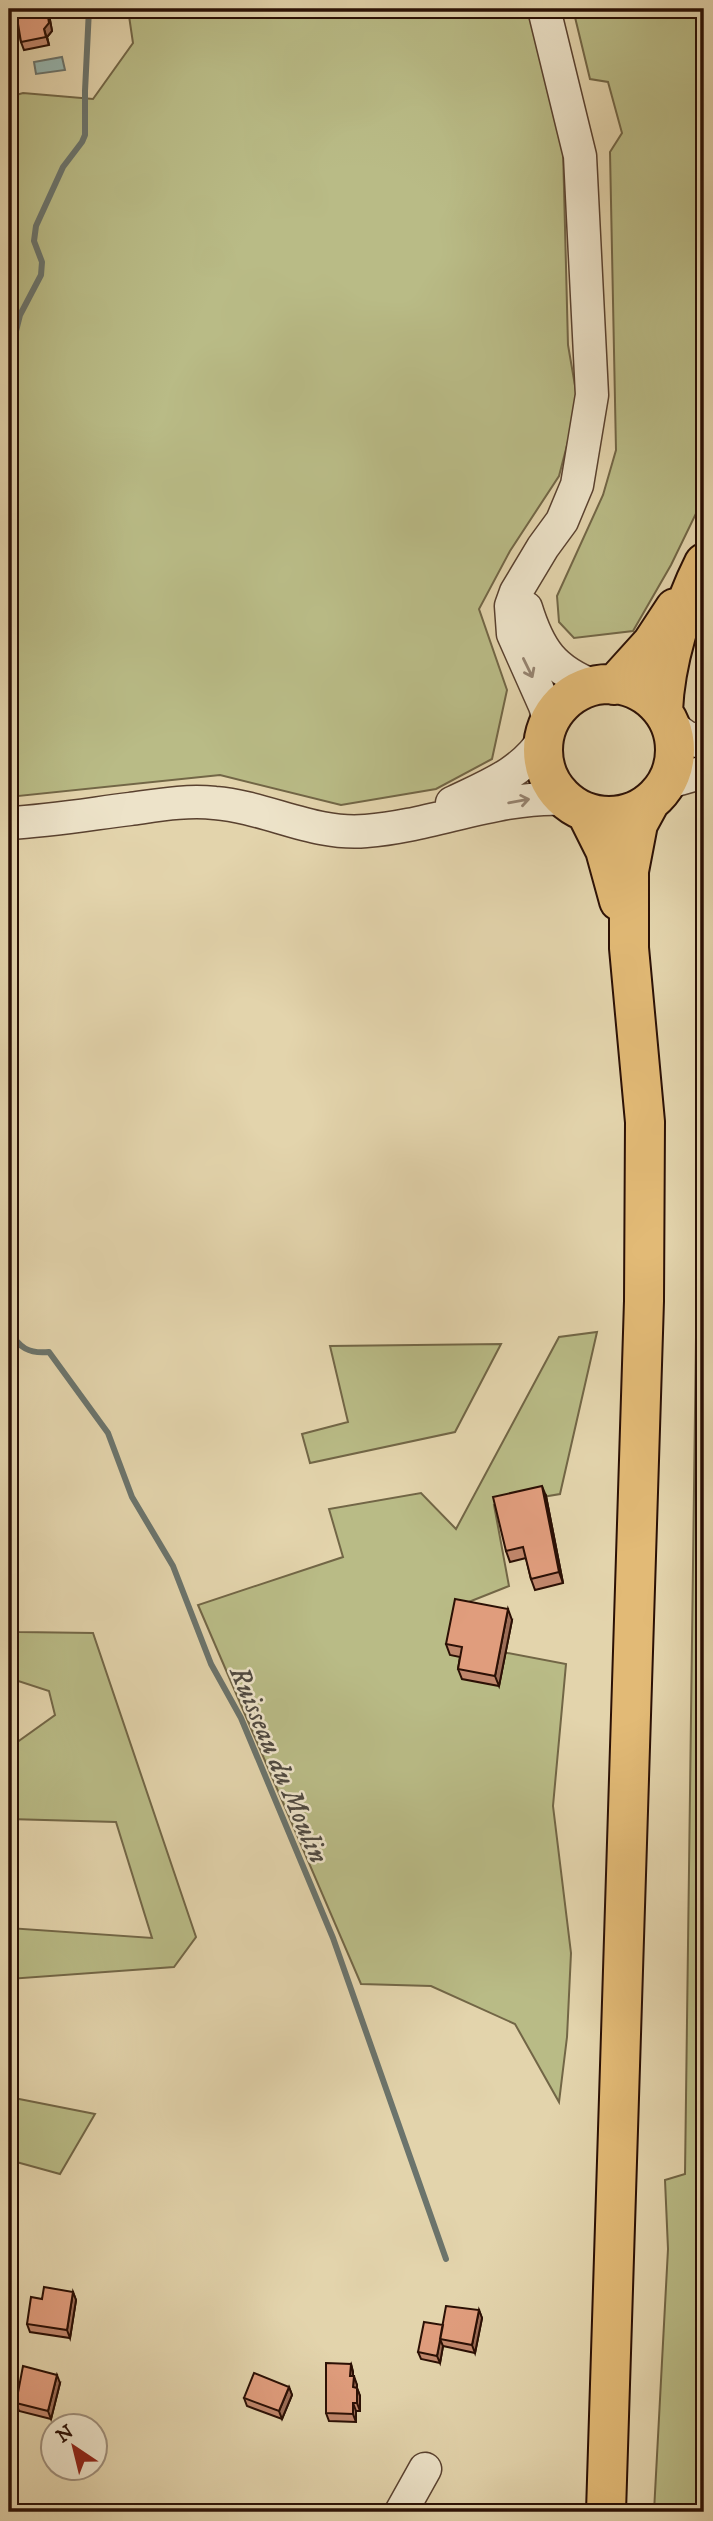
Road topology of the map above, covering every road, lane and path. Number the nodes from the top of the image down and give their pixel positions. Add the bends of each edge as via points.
1 (544, 9) edge
2 (700, 572) edge
3 (524, 582) junction
4 (604, 685) junction
5 (667, 718) junction
6 (547, 731) junction
7 (704, 743) edge
8 (704, 772) edge
9 (658, 792) junction
10 (576, 805) junction
11 (9, 823) edge
12 (405, 826) junction
13 (629, 948) junction
14 (425, 2469) dead end
15 (401, 2512) edge
16 (606, 2512) edge

1 - 3 street via 580,156 592,395 577,485 562,521
2 - 4 main road via 652,643
2 - 5 main road via 667,670
3 - 4 street via 525,605 548,657 557,667
3 -> 6 street via 511,606 513,634 545,706
4 - 5 main road via 645,695
4 - 6 main road via 571,697
5 - 7 street via 685,737
5 - 9 main road via 675,755
6 - 10 main road via 546,768 553,785
6 - 12 street via 533,757 501,779
8 - 9 street via 684,776
9 - 10 main road via 640,808 619,815
9 - 13 main road via 638,824 632,847
12 -> 10 street via 523,800
10 - 13 main road via 596,828 609,861
11 - 12 street via 181,802 242,806 318,827 364,832
13 - 16 main road via 645,1122 645,1301
14 - 15 street

